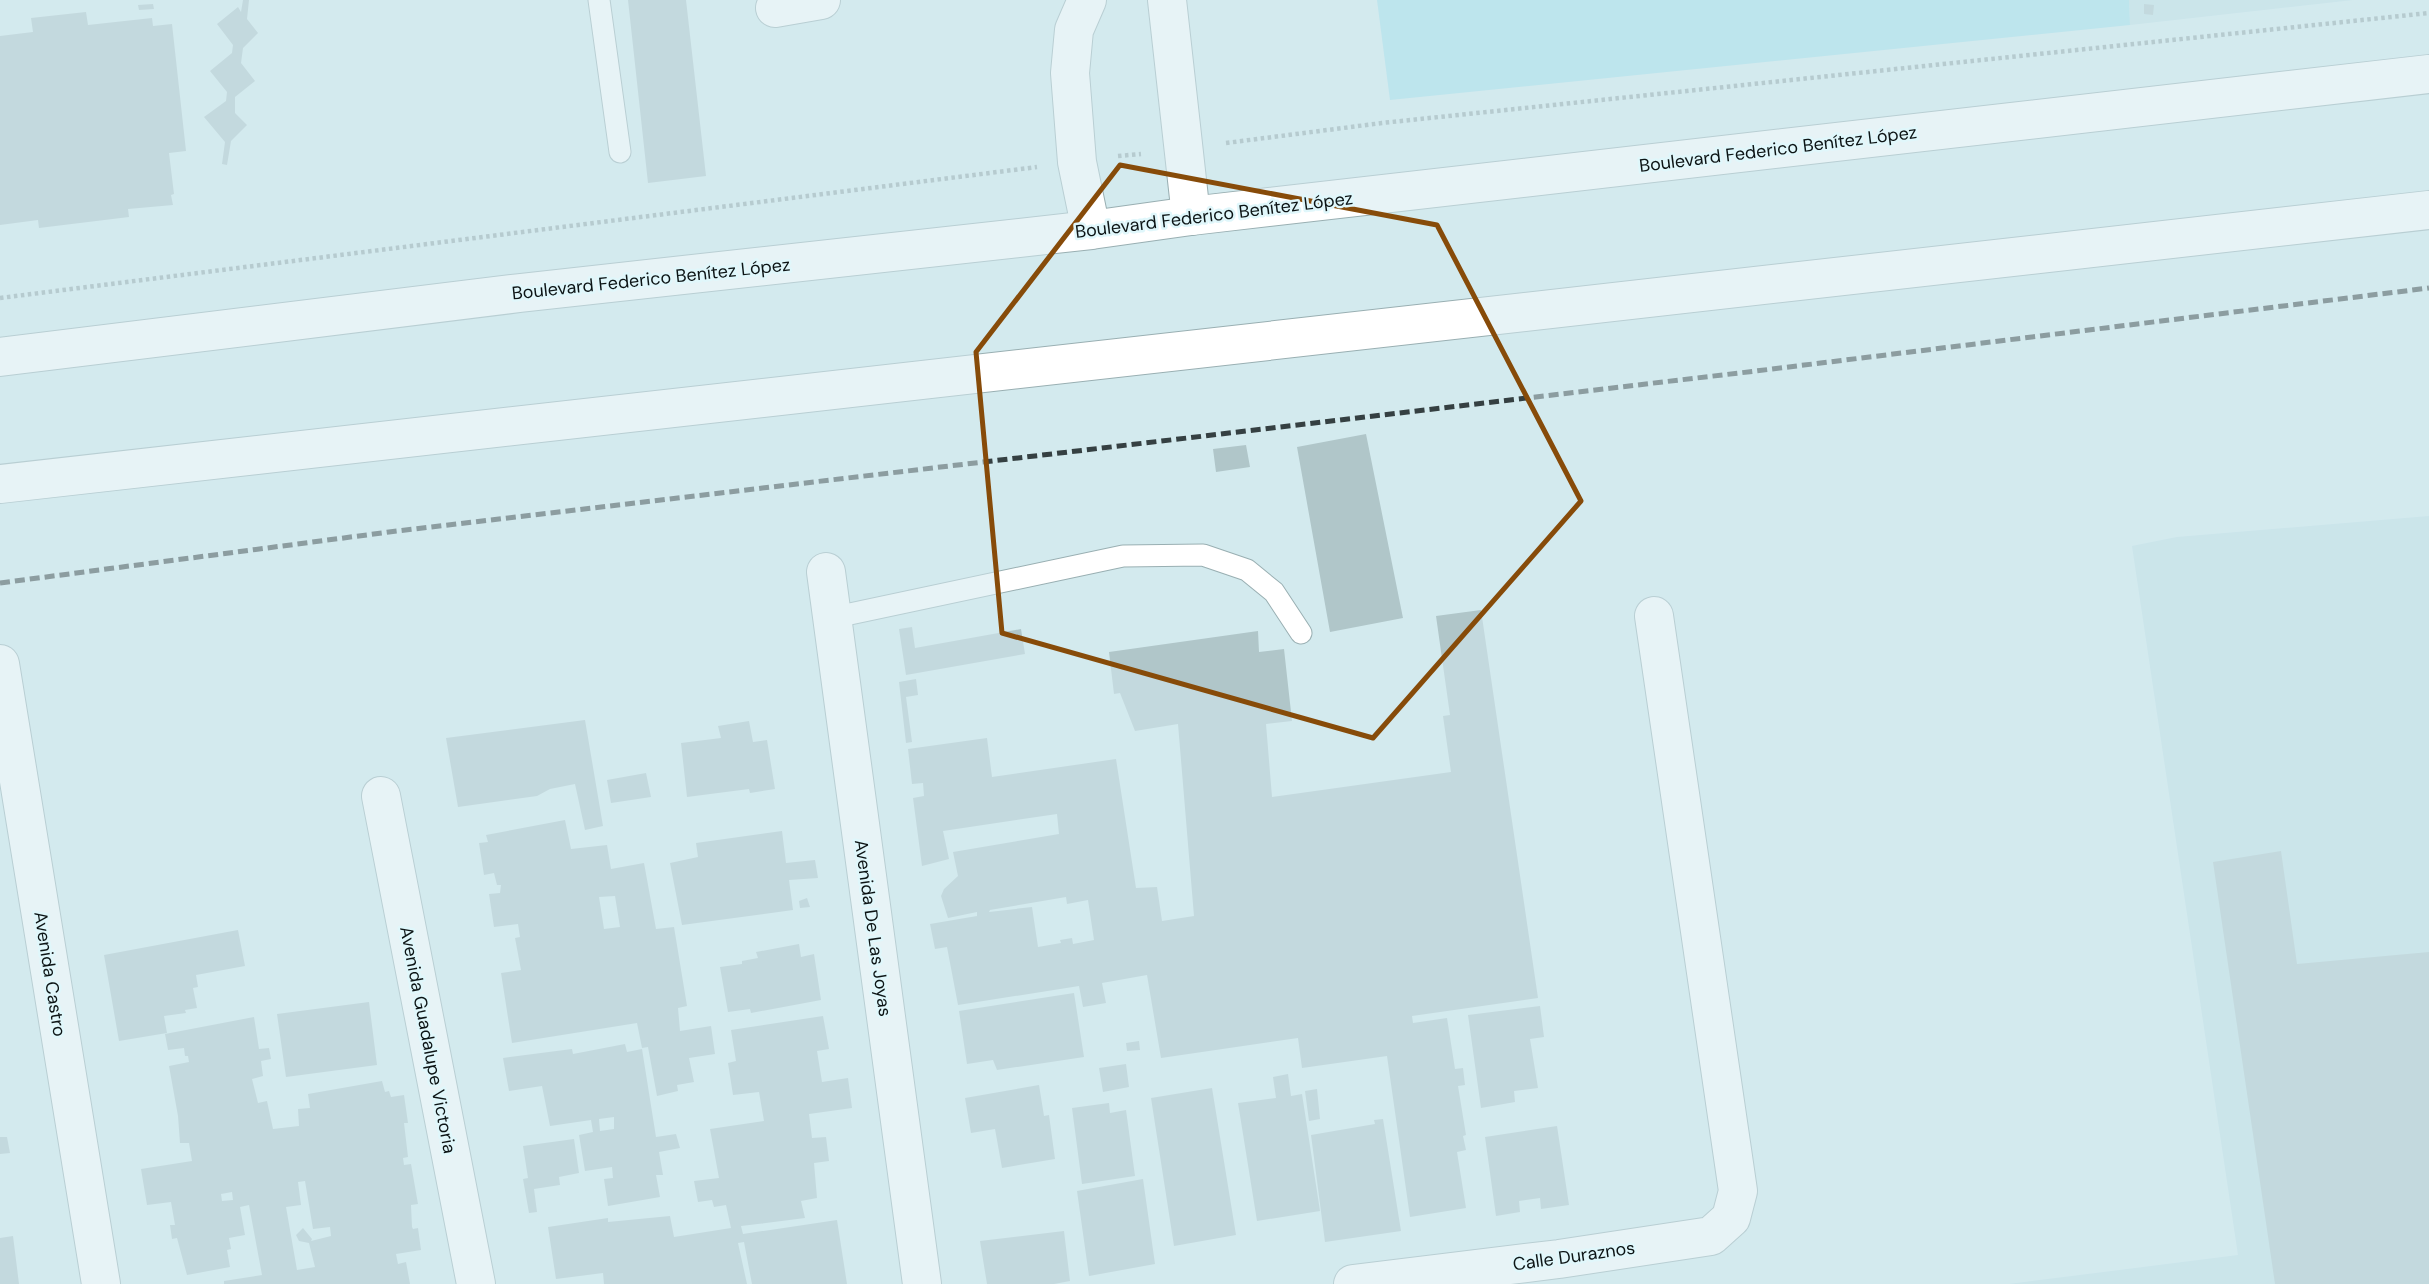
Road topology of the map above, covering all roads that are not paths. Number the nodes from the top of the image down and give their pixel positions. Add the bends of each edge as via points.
1 (599, 0) edge
2 (821, 0) edge
3 (1087, 0) edge
4 (1167, 0) edge
5 (775, 8) dead end
6 (2429, 74) edge
7 (620, 152) dead end
8 (2429, 210) edge
9 (1191, 216) junction
10 (1090, 230) junction
11 (0, 357) edge
12 (0, 484) edge
13 (826, 572) dead end
14 (1654, 616) dead end
15 (831, 618) junction
16 (1301, 633) dead end
17 (0, 664) edge
18 (381, 796) dead end
19 (101, 1284) edge
20 (476, 1284) edge
21 (922, 1284) edge
22 (1353, 1284) edge

1 - 7 lane
2 - 5 main road
3 - 10 main road via 1074,30 1070,73 1077,162
4 - 9 main road
6 - 9 main road, Boulevard Federico Benítez López
8 - 12 main road
9 - 10 main road, Boulevard Federico Benítez López
10 - 11 main road, Boulevard Federico Benítez López
13 - 15 main road, Avenida De Las Joyas
14 - 22 main road, Calle Duraznos via 1738,1191 1731,1218 1711,1236
15 - 16 lane via 1123,556 1203,555 1247,570 1274,592
15 - 21 main road, Avenida De Las Joyas
17 - 19 main road, Avenida Castro
18 - 20 main road, Avenida Guadalupe Victoria

